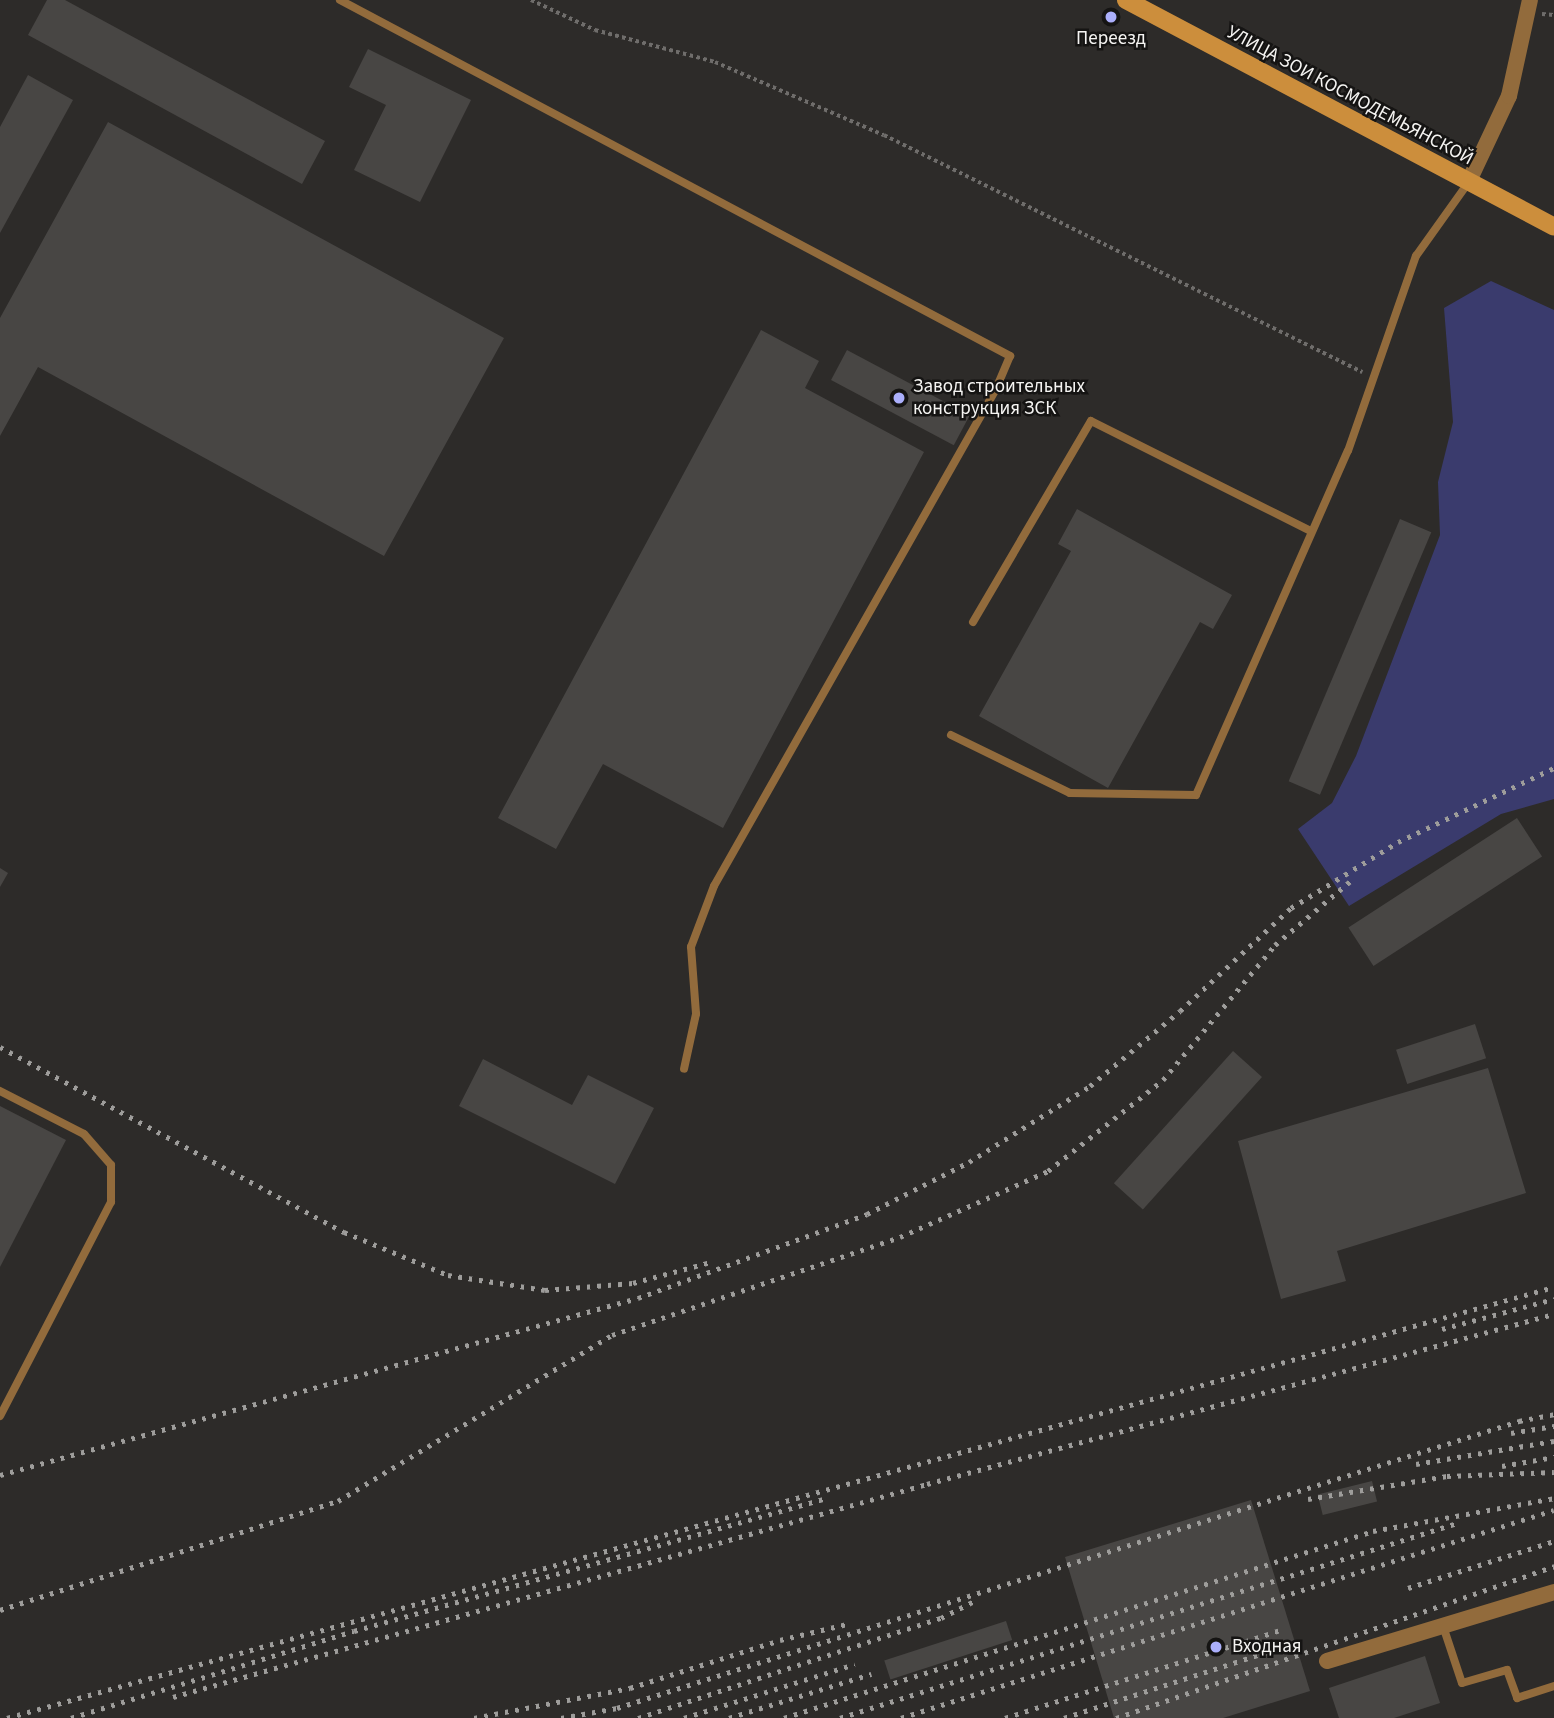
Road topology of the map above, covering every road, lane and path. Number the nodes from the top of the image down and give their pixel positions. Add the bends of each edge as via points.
1 (340, 0) edge
2 (531, 0) edge
3 (1126, 0) edge
4 (1530, 0) edge
5 (1468, 183) junction
6 (1551, 223) edge
7 (1374, 377) junction
8 (1311, 531) junction
9 (973, 622) dead end
10 (951, 735) dead end
11 (684, 1069) dead end
12 (0, 1091) edge
13 (0, 1416) edge
14 (1554, 1592) edge
15 (1443, 1626) junction
16 (1327, 1661) dead end
17 (1554, 1686) edge

1 - 11 lane via 1010,356 996,389 714,886 691,947 696,1014
2 - 7 path via 595,30 715,62 884,135
3 - 5 main road, УЛИЦА ЗОИ КОСМОДЕМЬЯНСКОЙ
4 - 5 street via 1508,96
5 - 6 main road, УЛИЦА ЗОИ КОСМОДЕМЬЯНСКОЙ
5 - 7 lane via 1416,256
7 - 8 lane via 1348,451
8 - 9 lane via 1091,421
8 - 10 lane via 1196,795 1070,793
12 - 13 lane via 85,1135 111,1165 111,1202
14 - 15 street
15 - 16 street
15 - 17 lane via 1462,1683 1507,1670 1517,1698

